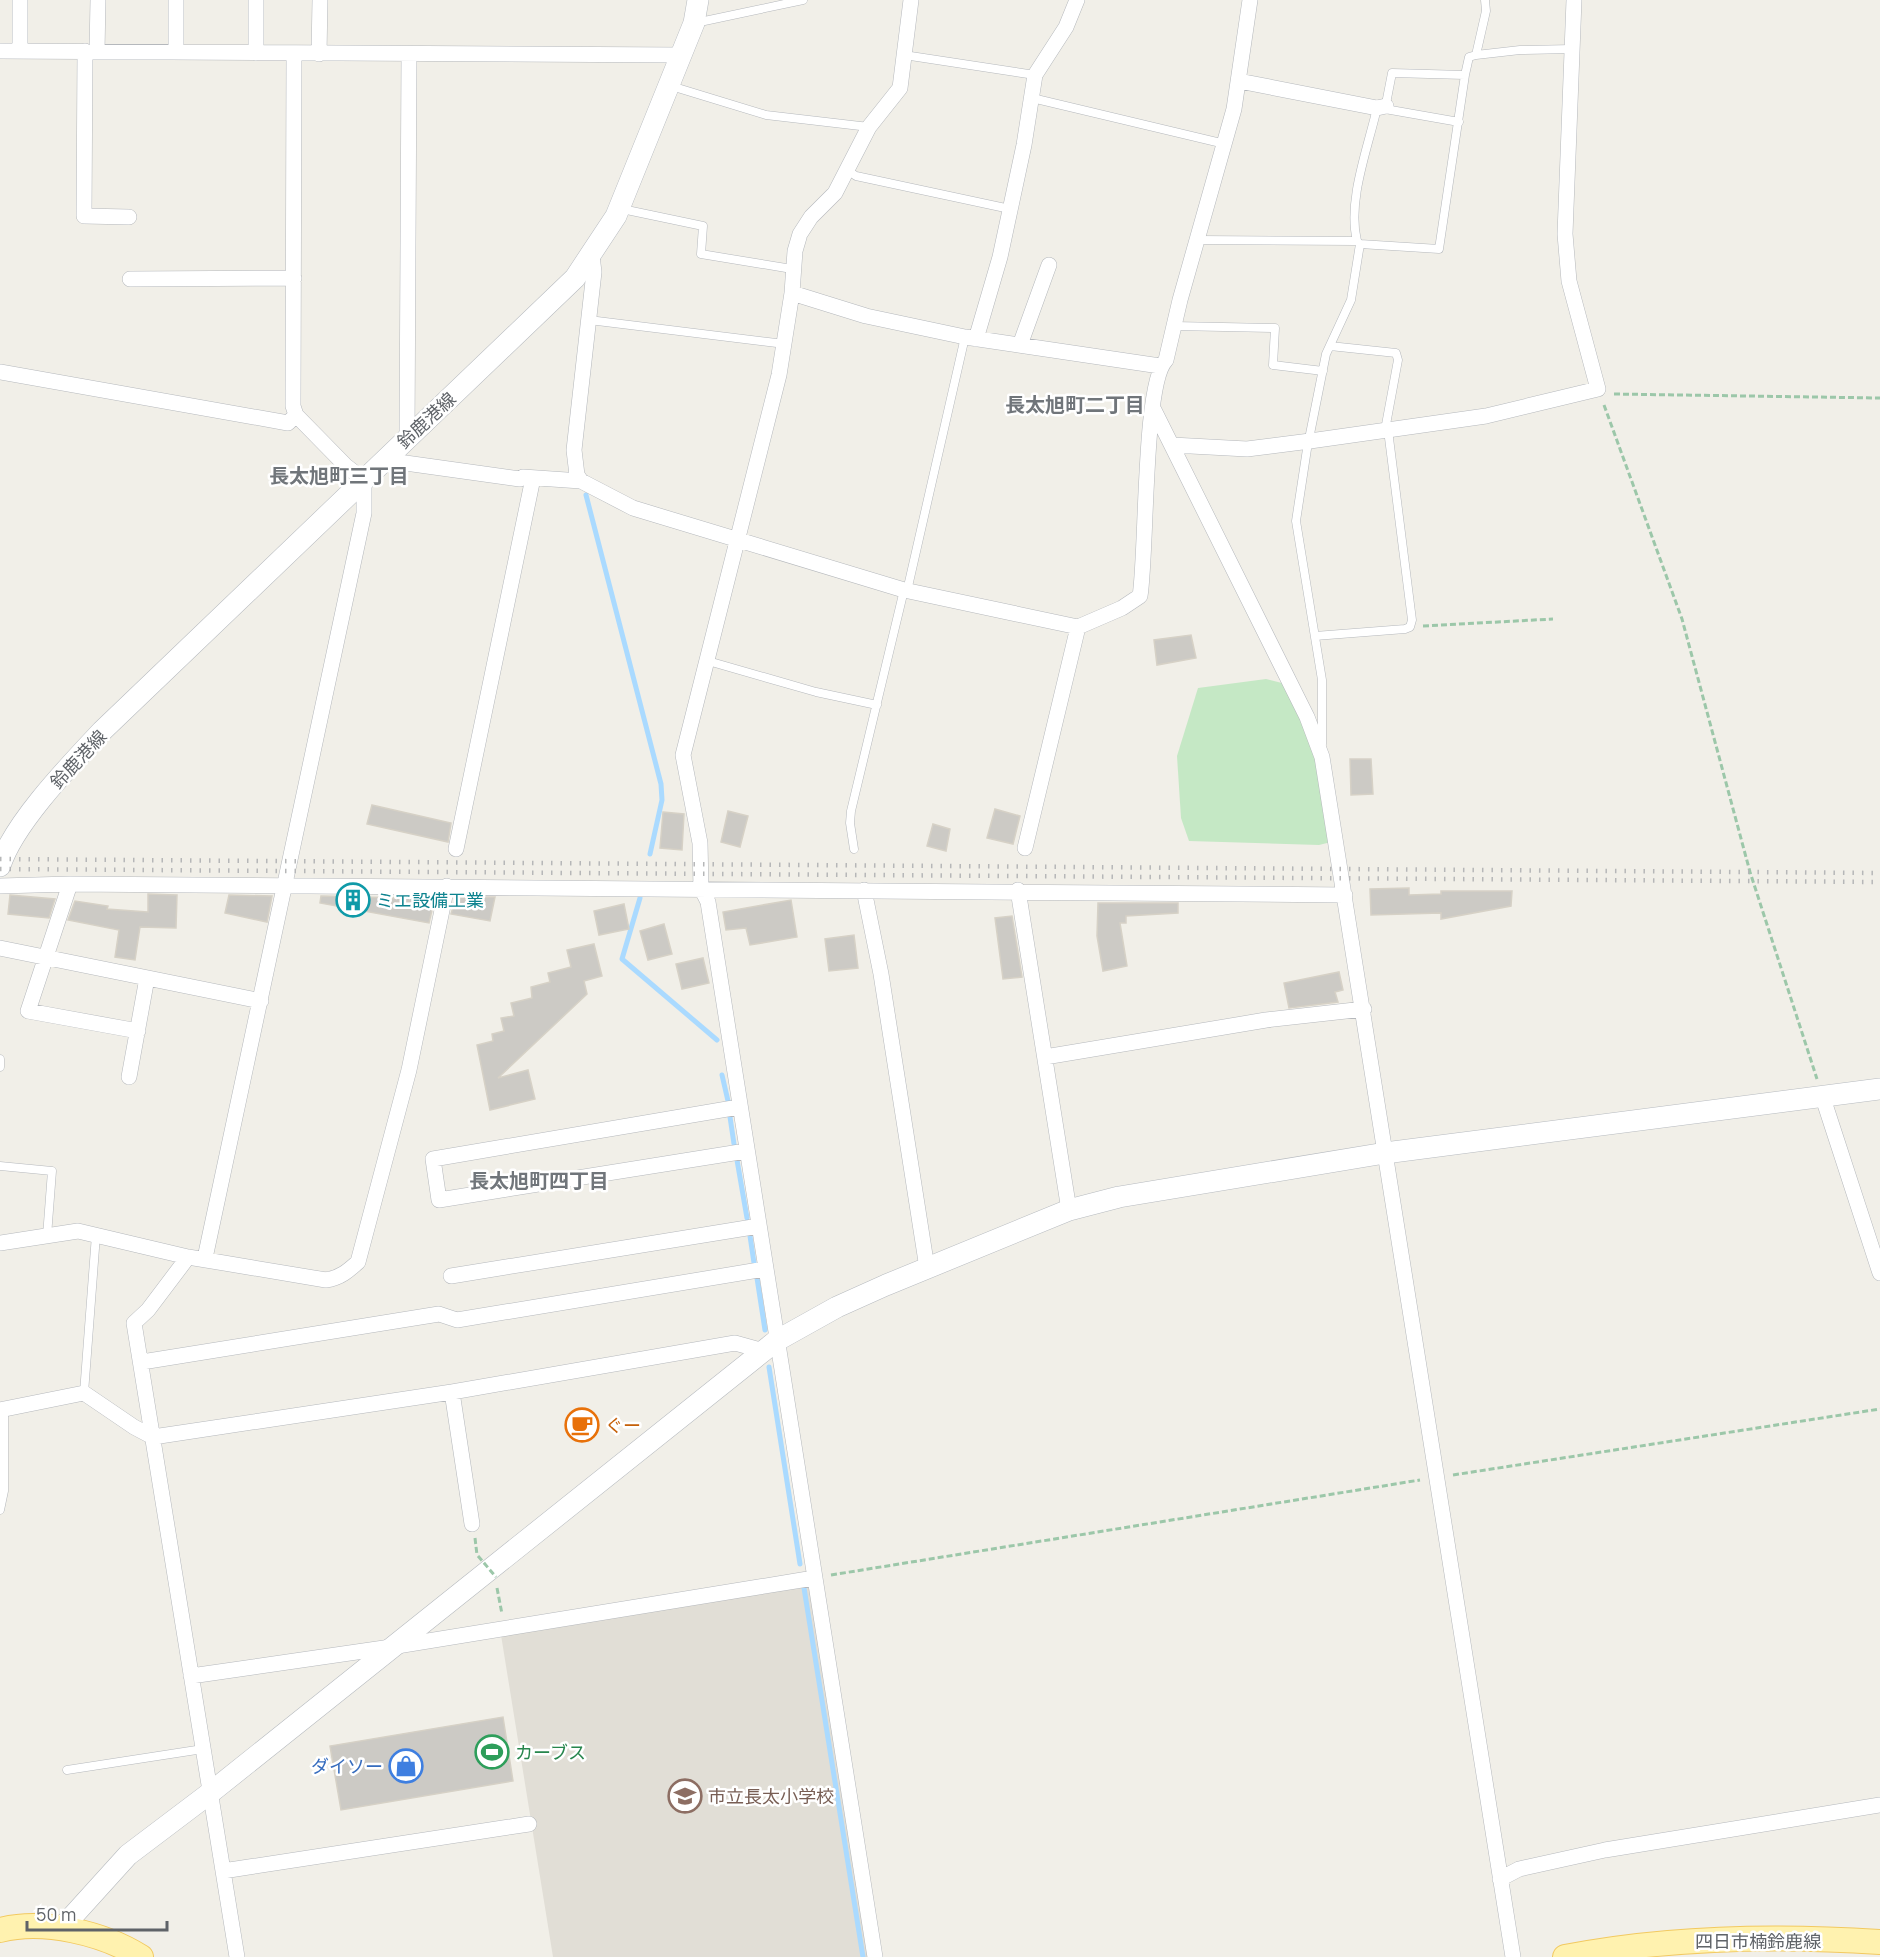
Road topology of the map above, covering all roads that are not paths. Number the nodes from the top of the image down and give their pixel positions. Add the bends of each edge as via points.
1 (20, 0) edge
2 (98, 0) edge
3 (176, 0) edge
4 (256, 0) edge
5 (320, 0) edge
6 (698, 0) edge
7 (803, 0) edge
8 (911, 0) edge
9 (1077, 0) edge
10 (1250, 0) edge
11 (1485, 0) edge
12 (1574, 0) edge
13 (694, 23) junction
14 (1572, 49) junction
15 (0, 51) edge
16 (20, 51) junction
17 (91, 51) junction
18 (176, 52) junction
19 (256, 53) junction
20 (294, 54) junction
21 (320, 54) junction
22 (409, 54) junction
23 (904, 55) junction
24 (1476, 55) junction
25 (681, 56) junction
26 (1035, 75) junction
27 (1465, 75) junction
28 (1239, 81) junction
29 (669, 86) junction
30 (1032, 98) junction
31 (1381, 107) junction
32 (1459, 122) junction
33 (869, 128) junction
34 (1225, 144) junction
35 (847, 170) junction
36 (619, 208) junction
37 (1010, 209) junction
38 (129, 217) dead end
39 (1198, 240) junction
40 (1359, 242) junction
41 (592, 256) junction
42 (1049, 265) dead end
43 (792, 269) junction
44 (294, 278) junction
45 (130, 279) dead end
46 (792, 293) junction
47 (589, 320) junction
48 (1174, 326) junction
49 (971, 338) junction
50 (785, 344) junction
51 (1020, 345) junction
52 (1330, 346) junction
53 (1160, 366) junction
54 (1323, 371) junction
55 (0, 372) edge
56 (1154, 410) junction
57 (296, 415) junction
58 (1387, 430) junction
59 (407, 436) junction
60 (1310, 441) junction
61 (1172, 445) junction
62 (384, 460) junction
63 (533, 478) junction
64 (364, 480) junction
65 (581, 481) junction
66 (736, 541) junction
67 (906, 591) junction
68 (1078, 627) junction
69 (1315, 636) junction
70 (708, 661) junction
71 (878, 705) junction
72 (1322, 757) junction
73 (5, 843) edge
74 (1025, 848) dead end
75 (456, 849) dead end
76 (854, 849) dead end
77 (0, 866) edge
78 (70, 884) junction
79 (0, 886) edge
80 (285, 886) junction
81 (447, 886) junction
82 (701, 888) junction
83 (864, 890) junction
84 (1018, 890) junction
85 (1345, 895) junction
86 (0, 948) edge
87 (45, 959) junction
88 (147, 978) junction
89 (261, 1001) junction
90 (1364, 1009) junction
91 (138, 1031) junction
92 (1045, 1057) junction
93 (0, 1059) edge
94 (0, 1067) edge
95 (129, 1077) dead end
96 (1880, 1089) edge
97 (1822, 1095) junction
98 (739, 1107) junction
99 (746, 1151) junction
100 (1385, 1154) junction
101 (0, 1166) edge
102 (1069, 1210) junction
103 (759, 1226) junction
104 (96, 1235) junction
105 (47, 1236) junction
106 (0, 1243) edge
107 (188, 1257) junction
108 (205, 1258) junction
109 (927, 1268) junction
110 (765, 1269) junction
111 (1880, 1273) edge
112 (451, 1276) dead end
113 (770, 1346) junction
114 (142, 1362) junction
115 (452, 1392) junction
116 (84, 1393) junction
117 (2, 1410) edge
118 (153, 1437) junction
119 (0, 1510) edge
120 (472, 1524) dead end
121 (814, 1578) junction
122 (391, 1647) junction
123 (191, 1676) junction
124 (203, 1749) junction
125 (67, 1770) dead end
126 (210, 1793) junction
127 (1880, 1805) edge
128 (529, 1824) dead end
129 (223, 1871) junction
130 (1500, 1879) junction
131 (61, 1929) junction
132 (0, 1930) edge
133 (1880, 1942) edge
134 (141, 1957) edge
135 (237, 1957) edge
136 (875, 1957) edge
137 (1513, 1957) edge
138 (1565, 1957) edge

1 - 16 street
2 - 17 street
3 - 18 street
4 - 19 street
5 - 21 street
6 - 13 street, 鈴鹿港線
7 - 13 lane
8 - 23 street
9 - 26 street via 1062,35
10 - 28 street
11 - 24 lane
12 - 14 street
13 - 25 street, 鈴鹿港線
14 - 24 lane
14 - 58 street via 1565,234 1569,281 1602,391 1486,416
15 - 16 street
16 - 17 street
17 - 18 street
17 - 38 street via 84,216
18 - 19 street
19 - 20 street
20 - 21 street
20 - 44 street
21 - 22 street
22 - 25 street
22 - 59 street
23 - 26 lane
23 - 33 street via 900,88
24 - 27 lane via 1469,57
25 - 29 street, 鈴鹿港線
26 - 30 street
27 - 31 lane via 1392,73
27 - 32 lane
28 - 31 street
28 - 34 street
29 - 33 lane via 766,115
29 - 36 street, 鈴鹿港線
30 - 34 lane
30 - 37 street
31 - 32 lane
31 - 40 lane via 1354,204 1353,224
32 - 40 lane via 1439,249
33 - 35 street
34 - 39 street
35 - 37 lane via 856,176
35 - 43 street via 835,192 800,234
36 - 41 street, 鈴鹿港線
36 - 43 lane via 703,226 701,254
37 - 49 street via 1000,257
39 - 40 lane
39 - 48 street
40 - 52 lane via 1351,300
41 - 47 street
41 - 59 street, 鈴鹿港線 via 531,321
42 - 51 street
43 - 46 street
44 - 45 street
44 - 57 street
46 - 49 street via 866,316
46 - 50 street
47 - 50 lane
47 - 65 street via 574,450
48 - 53 street via 1166,360
48 - 54 lane via 1275,328 1273,365
49 - 51 street
49 - 67 lane
50 - 66 street via 767,429
51 - 53 street
52 - 54 lane
52 - 58 lane via 1396,353
53 - 56 street
54 - 60 lane
55 - 57 street via 288,423
56 - 61 street
56 - 68 street via 1140,596
57 - 64 street via 345,466
58 - 60 street
58 - 69 lane via 1413,614 1410,627
59 - 62 street, 鈴鹿港線
60 - 61 street via 1247,449
60 - 69 lane via 1296,521
61 - 72 street via 1307,717
62 - 63 street
62 - 64 street, 鈴鹿港線
63 - 65 street
63 - 75 street
64 - 73 street, 鈴鹿港線 via 102,731
64 - 80 street via 364,513
65 - 66 street via 633,508
66 - 67 street
66 - 70 street
67 - 68 street
67 - 71 lane
68 - 74 street
69 - 72 lane via 1322,680
70 - 71 lane
70 - 82 street via 683,754 699,843
71 - 76 lane via 851,811
72 - 85 street
73 - 77 street, 鈴鹿港線
78 - 79 street
78 - 80 street
78 - 87 street
80 - 81 street
80 - 89 street
81 - 82 street
81 - 108 street via 409,1070 358,1262 337,1278 326,1280
82 - 83 street
82 - 98 street via 708,902
83 - 84 street
83 - 109 street
84 - 85 street
84 - 92 street
85 - 90 street
86 - 87 street
87 - 88 street
87 - 91 street via 28,1011
88 - 89 street
88 - 91 street
89 - 108 street
90 - 92 street via 1254,1022
90 - 100 street
91 - 95 street
92 - 102 street
93 - 94 lane
96 - 97 street
97 - 100 street
97 - 111 street
98 - 99 street
98 - 99 street via 433,1159 439,1200
99 - 103 street
100 - 102 street via 1119,1197
100 - 130 street
101 - 105 lane via 52,1171
102 - 109 street
103 - 110 street
103 - 112 street
104 - 105 street via 78,1231
104 - 107 street
104 - 116 lane
105 - 106 street
107 - 108 street
107 - 114 street via 134,1323
109 - 113 street via 837,1307
110 - 113 street
110 - 114 street via 457,1320 439,1314
113 - 115 street via 735,1343
113 - 121 street
113 - 122 street
114 - 118 street
115 - 118 street
115 - 120 street
116 - 117 street
116 - 118 street
117 - 119 lane via 4,1491
118 - 123 street
121 - 122 street
121 - 136 street
122 - 123 street
122 - 126 street
123 - 124 street
124 - 125 lane
124 - 126 street
126 - 129 street
126 - 131 street via 128,1855
127 - 130 street via 1605,1850 1519,1869
128 - 129 street
129 - 135 street
130 - 137 street
131 - 132 main road via 30,1925
131 - 134 main road
133 - 138 main road, 四日市楠鈴鹿線 via 1715,1939 1622,1946

